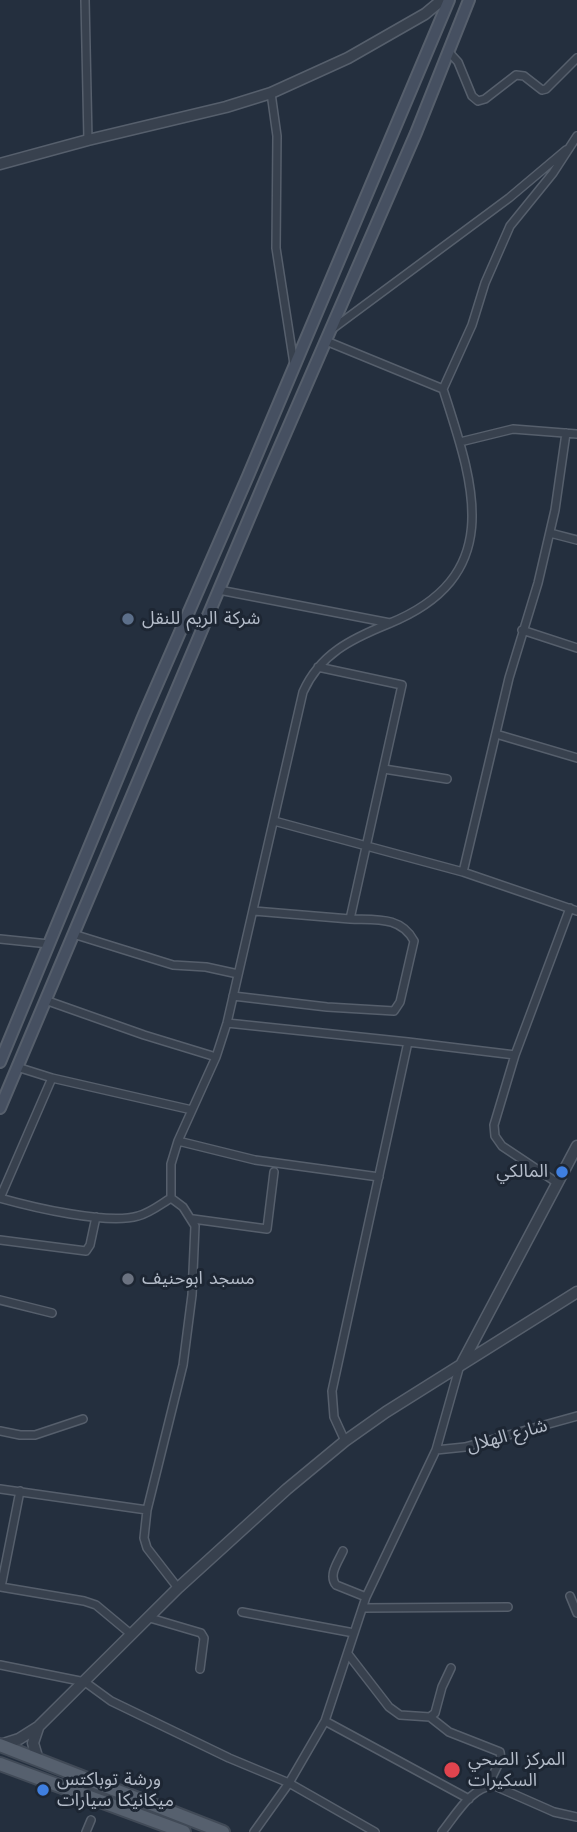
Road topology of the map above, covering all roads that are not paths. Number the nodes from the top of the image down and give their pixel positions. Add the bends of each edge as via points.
1 (85, 0) edge
2 (442, 0) edge
3 (449, 0) edge
4 (469, 0) edge
5 (448, 51) junction
6 (577, 58) edge
7 (271, 93) junction
8 (577, 136) edge
9 (88, 140) junction
10 (566, 150) junction
11 (0, 164) edge
12 (328, 336) junction
13 (294, 366) junction
14 (443, 389) junction
15 (566, 433) junction
16 (577, 434) edge
17 (460, 442) junction
18 (248, 476) junction
19 (264, 483) junction
20 (550, 533) junction
21 (577, 540) edge
22 (219, 590) junction
23 (390, 624) junction
24 (522, 629) junction
25 (577, 648) edge
26 (318, 667) junction
27 (496, 734) junction
28 (577, 758) edge
29 (384, 769) junction
30 (447, 779) dead end
31 (274, 821) junction
32 (365, 845) junction
33 (463, 872) junction
34 (573, 909) edge
35 (254, 911) junction
36 (351, 919) junction
37 (73, 934) junction
38 (0, 939) edge
39 (49, 944) junction
40 (238, 974) junction
41 (233, 996) junction
42 (45, 1000) junction
43 (227, 1023) junction
44 (408, 1042) junction
45 (1, 1055) edge
46 (515, 1055) junction
47 (216, 1057) junction
48 (17, 1067) junction
49 (52, 1078) junction
50 (0, 1108) edge
51 (192, 1110) junction
52 (178, 1142) junction
53 (577, 1146) edge
54 (274, 1172) dead end
55 (379, 1177) junction
56 (556, 1182) junction
57 (0, 1198) edge
58 (171, 1198) junction
59 (96, 1217) junction
60 (193, 1219) junction
61 (0, 1240) edge
62 (577, 1293) edge
63 (0, 1300) edge
64 (52, 1313) dead end
65 (460, 1365) junction
66 (577, 1416) edge
67 (83, 1419) dead end
68 (0, 1431) edge
69 (345, 1441) junction
70 (436, 1450) junction
71 (0, 1489) edge
72 (20, 1490) junction
73 (147, 1510) junction
74 (343, 1551) dead end
75 (0, 1587) edge
76 (178, 1588) junction
77 (570, 1596) dead end
78 (366, 1597) junction
79 (508, 1607) dead end
80 (363, 1608) junction
81 (242, 1612) dead end
82 (577, 1613) edge
83 (149, 1618) junction
84 (354, 1633) junction
85 (132, 1635) junction
86 (348, 1654) junction
87 (0, 1665) edge
88 (452, 1668) dead end
89 (200, 1669) dead end
90 (85, 1682) junction
91 (430, 1717) junction
92 (325, 1721) junction
93 (38, 1727) junction
94 (0, 1745) edge
95 (37, 1760) junction
96 (0, 1765) edge
97 (289, 1783) junction
98 (488, 1785) junction
99 (469, 1799) junction
100 (577, 1817) edge
101 (91, 1820) dead end
102 (86, 1832) edge
103 (184, 1832) edge
104 (223, 1832) edge
105 (254, 1832) edge
106 (375, 1832) edge
107 (442, 1832) edge

1 - 9 street
2 - 7 street via 348,58
3 - 13 main road
4 - 5 main road
5 - 6 street via 478,101 516,75 546,89
5 - 12 main road
7 - 9 street
7 - 13 street via 277,136 276,248
8 - 10 street
9 - 11 street
10 - 12 street
10 - 14 street via 510,226
12 - 14 street
12 - 19 main road
13 - 18 main road
14 - 17 street
15 - 16 street
15 - 17 street via 513,429
15 - 20 street
17 - 23 street via 472,533 462,567 430,601
18 - 19 main road
18 - 39 main road
19 - 22 main road
20 - 21 street
20 - 24 street
22 - 23 street
22 - 37 main road
23 - 26 street via 359,635
24 - 25 street
24 - 27 street
26 - 29 street via 402,685
26 - 31 street via 303,692
27 - 28 street
27 - 33 street
29 - 30 street
29 - 32 street
31 - 32 street
31 - 35 street
32 - 33 street
32 - 36 street
33 - 34 street
34 - 46 street
35 - 36 street
35 - 40 street
36 - 41 street via 401,924 414,941 394,1011
37 - 40 street via 173,965
37 - 42 main road
38 - 39 street
39 - 45 main road
40 - 41 street
41 - 43 street
42 - 47 street
42 - 48 main road
43 - 44 street
43 - 47 street
44 - 46 street
44 - 55 street
46 - 56 street via 494,1125 495,1136 502,1146
47 - 51 street
48 - 49 street
48 - 50 main road
49 - 51 street
49 - 57 street
51 - 52 street
52 - 55 street via 255,1160
52 - 58 street via 171,1164
53 - 56 street
54 - 60 street via 267,1229
55 - 69 street via 332,1391 334,1417
56 - 65 street
57 - 59 street
58 - 59 street via 137,1217
58 - 60 street
59 - 61 street via 86,1251
60 - 73 street via 192,1295 183,1365
62 - 65 street
63 - 64 street
65 - 69 street
65 - 70 street
66 - 70 street, شارع الهلال via 466,1447
67 - 68 street via 35,1435
69 - 76 street
70 - 78 street
71 - 72 street
72 - 73 street
72 - 75 street
73 - 76 street via 147,1548
74 - 78 street via 332,1582
75 - 85 street via 96,1605
76 - 83 street
77 - 82 street
78 - 80 street
79 - 80 street
80 - 84 street
81 - 84 street
83 - 85 street
83 - 89 street via 201,1633
84 - 86 street
85 - 90 street
86 - 91 street via 396,1713
86 - 92 street
87 - 90 street
88 - 91 street
90 - 93 street
90 - 97 street via 148,1720
91 - 98 street via 449,1732 500,1752
92 - 97 street
92 - 99 street
93 - 94 street
93 - 95 street via 33,1743
94 - 95 main road
95 - 104 main road
96 - 103 main road
97 - 105 street
97 - 106 street
98 - 99 street
98 - 100 street
99 - 107 street
101 - 102 street

